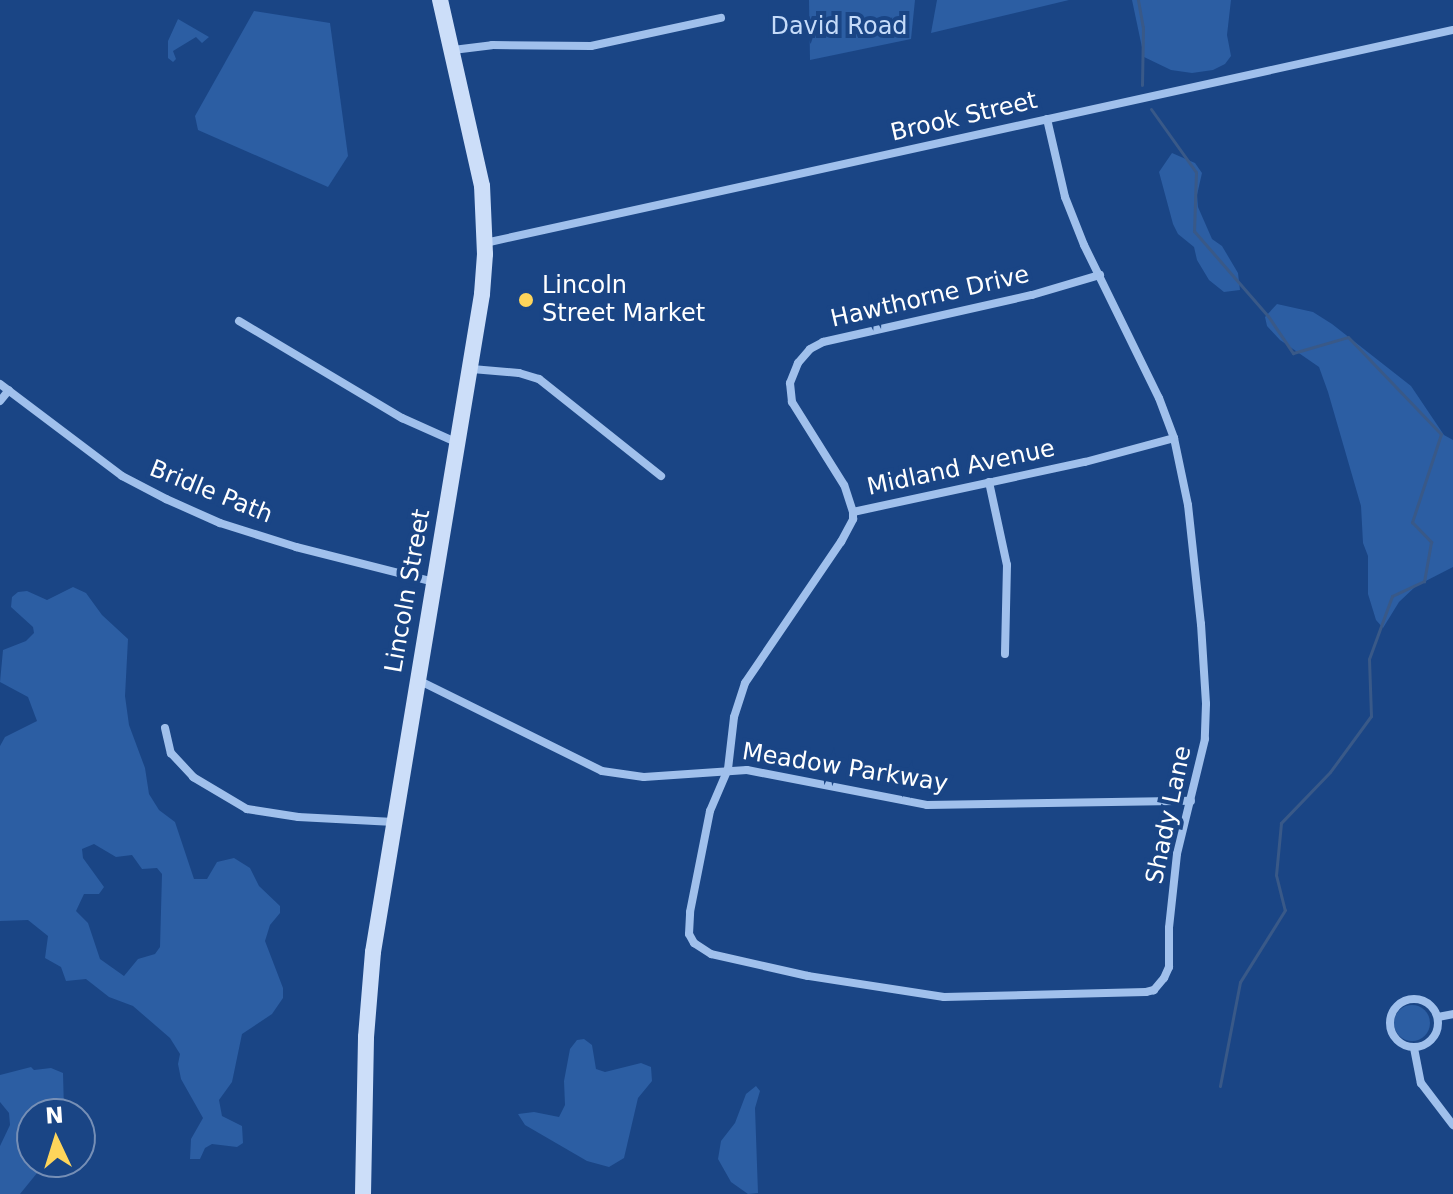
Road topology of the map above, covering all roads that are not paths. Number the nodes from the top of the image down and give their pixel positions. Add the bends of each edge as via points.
1 (440, 0) edge
2 (721, 18) dead end
3 (1453, 30) edge
4 (453, 50) junction
5 (1047, 119) junction
6 (484, 243) junction
7 (1100, 275) junction
8 (239, 321) dead end
9 (472, 369) junction
10 (0, 384) edge
11 (9, 390) junction
12 (0, 401) edge
13 (1174, 438) junction
14 (459, 443) junction
15 (661, 476) dead end
16 (989, 482) junction
17 (853, 512) junction
18 (434, 582) junction
19 (1005, 654) dead end
20 (417, 680) junction
21 (165, 728) dead end
22 (728, 769) junction
23 (1191, 801) junction
24 (394, 822) junction
25 (1453, 1014) edge
26 (1438, 1017) junction
27 (1414, 1048) junction
28 (1453, 1125) edge
29 (363, 1194) edge

1 - 4 main road, Lincoln Street
2 - 4 street via 591,46
3 - 5 street, Brook Street
4 - 6 main road, Lincoln Street via 482,186
5 - 6 street, Brook Street
5 - 7 street, Shady Lane via 1065,197
6 - 9 main road, Lincoln Street
7 - 13 street, Shady Lane
7 - 17 street, Hawthorne Drive via 810,349 790,383 792,402 844,485
8 - 14 street via 402,418
9 - 14 main road, Lincoln Street
9 - 15 street via 539,379
10 - 11 street, Bridle Path
11 - 12 street
11 - 18 street, Bridle Path via 122,476 166,499 296,547
13 - 16 street, Midland Avenue
13 - 23 street, Shady Lane via 1188,505 1206,704 1201,764
14 - 18 main road, Lincoln Street
16 - 17 street, Midland Avenue
16 - 19 street via 1007,565
17 - 22 street, Midland Avenue via 841,542 745,683 734,717
18 - 20 main road, Lincoln Street
20 - 22 street, Meadow Parkway via 602,771 644,777
20 - 24 main road, Lincoln Street
21 - 24 street via 171,753 193,777 247,809
22 - 23 street, Meadow Parkway via 927,805
22 - 23 street, Shady Lane via 710,811 693,897 689,934 694,943 711,954 808,976 944,997 1154,990 1169,967 1177,854
24 - 29 main road, Lincoln Street via 369,991
25 - 26 street
26 - 27 street via 1435,1036
26 - 27 street via 1421,999 1397,1005 1391,1014 1393,1036
27 - 28 street via 1421,1083

